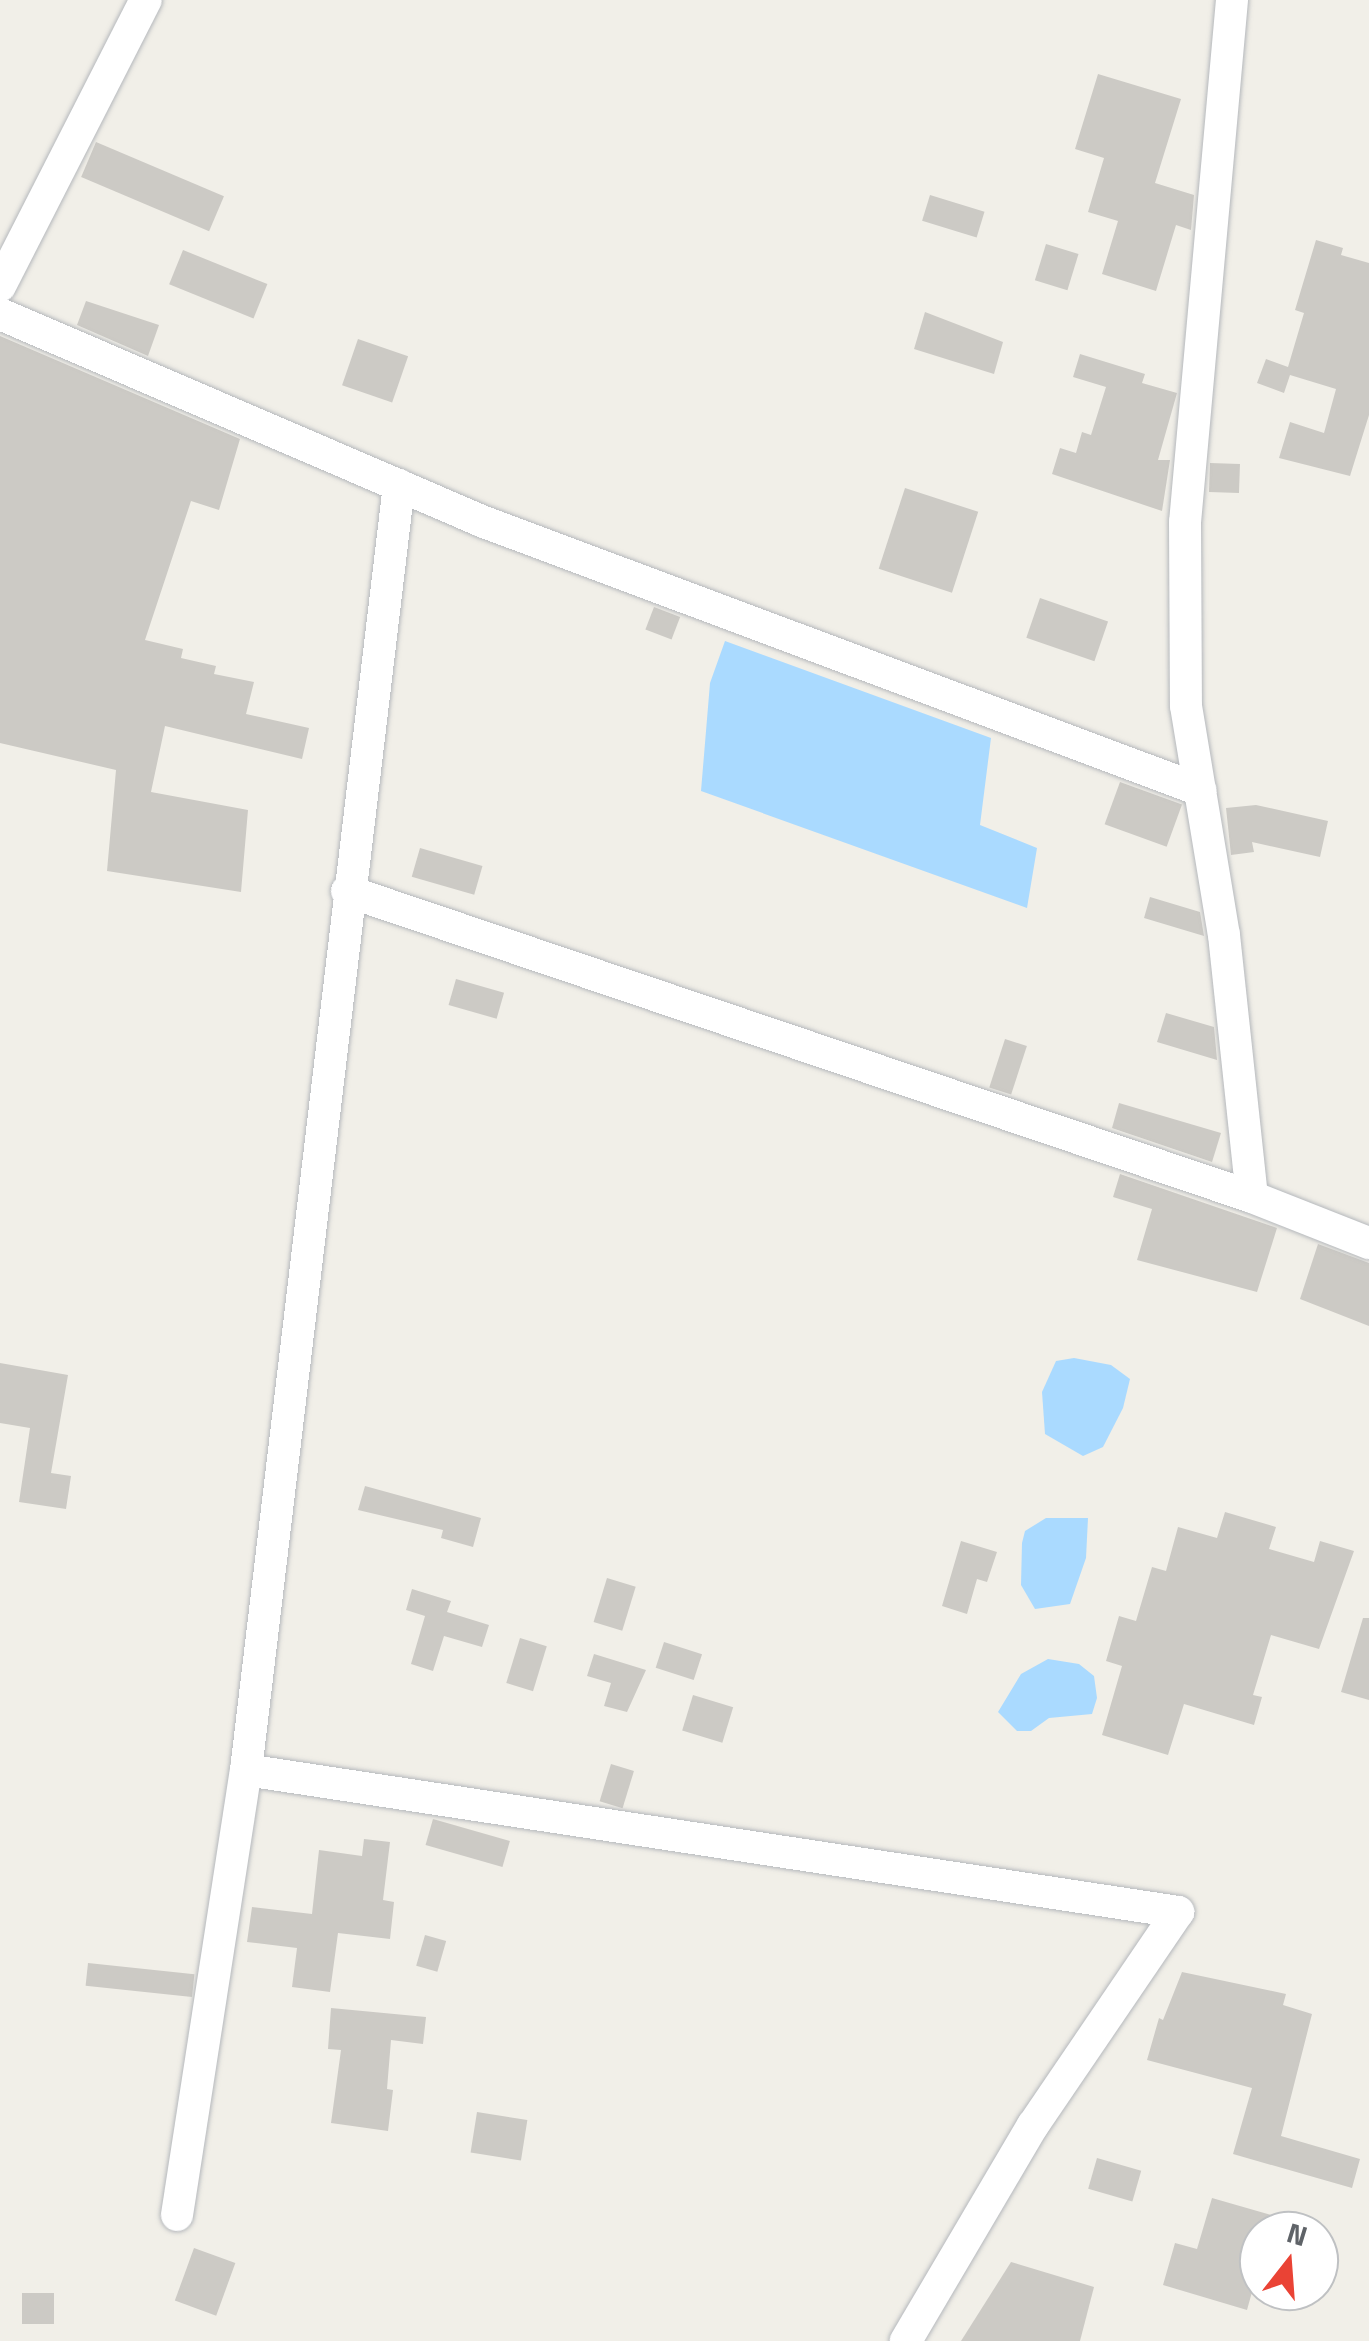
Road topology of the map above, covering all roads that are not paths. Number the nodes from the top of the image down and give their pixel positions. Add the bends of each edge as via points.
1 (146, 0) edge
2 (1232, 0) edge
3 (0, 286) edge
4 (0, 314) edge
5 (398, 484) junction
6 (1200, 790) junction
7 (347, 891) junction
8 (1252, 1197) junction
9 (1369, 1243) edge
10 (246, 1770) junction
11 (177, 2215) dead end
12 (906, 2341) edge

1 - 3 street
2 - 6 street via 1185,522 1186,706
4 - 5 street
5 - 6 street
5 - 7 street
6 - 8 street via 1224,935
7 - 8 street
7 - 10 street
8 - 9 street
10 - 11 street
10 - 12 street via 1178,1912 1033,2126

